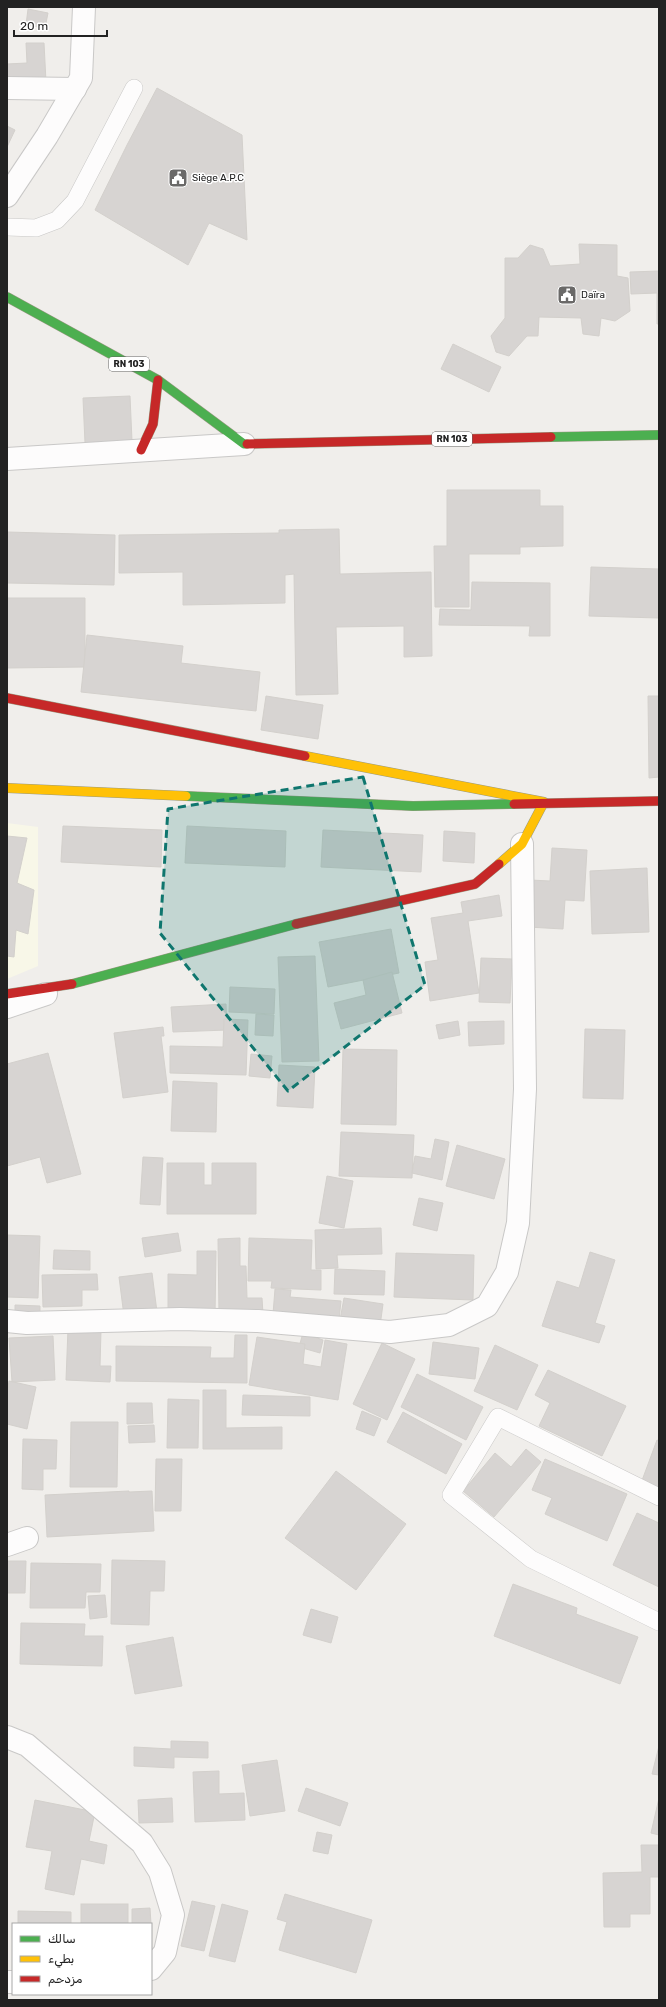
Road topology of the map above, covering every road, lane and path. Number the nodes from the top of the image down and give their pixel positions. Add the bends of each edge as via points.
1 (84, 7) edge
2 (7, 88) edge
3 (134, 88) dead end
4 (75, 89) junction
5 (7, 196) edge
6 (7, 228) edge
7 (7, 297) edge
8 (158, 380) junction
9 (659, 434) edge
10 (244, 444) junction
11 (141, 450) junction
12 (7, 459) edge
13 (7, 698) edge
14 (7, 788) edge
15 (544, 802) junction
16 (659, 802) edge
17 (522, 844) junction
18 (81, 982) junction
19 (7, 994) edge
20 (7, 1007) edge
21 (7, 1321) edge
22 (659, 1497) edge
23 (659, 1622) edge
24 (7, 1737) edge
25 (152, 1967) edge

1 - 4 street via 80,78
2 - 4 street
3 - 6 lane via 75,201 57,220 36,228
4 - 5 street
7 - 8 street, RN 103
8 - 10 street, RN 103
8 - 11 street via 156,417 152,433
9 - 10 street, RN 103
10 - 11 street
11 - 12 street
13 - 15 street
14 - 15 street via 413,806
15 - 16 street
15 - 17 street
17 - 18 street via 475,884 300,923
17 - 21 street via 525,1089 518,1223 507,1272 487,1306 449,1325 390,1332 235,1320 27,1323
18 - 19 street
18 - 20 street
22 - 23 lane via 498,1417 451,1495 531,1559
24 - 25 street via 27,1745 142,1843 160,1872 173,1915 165,1952

